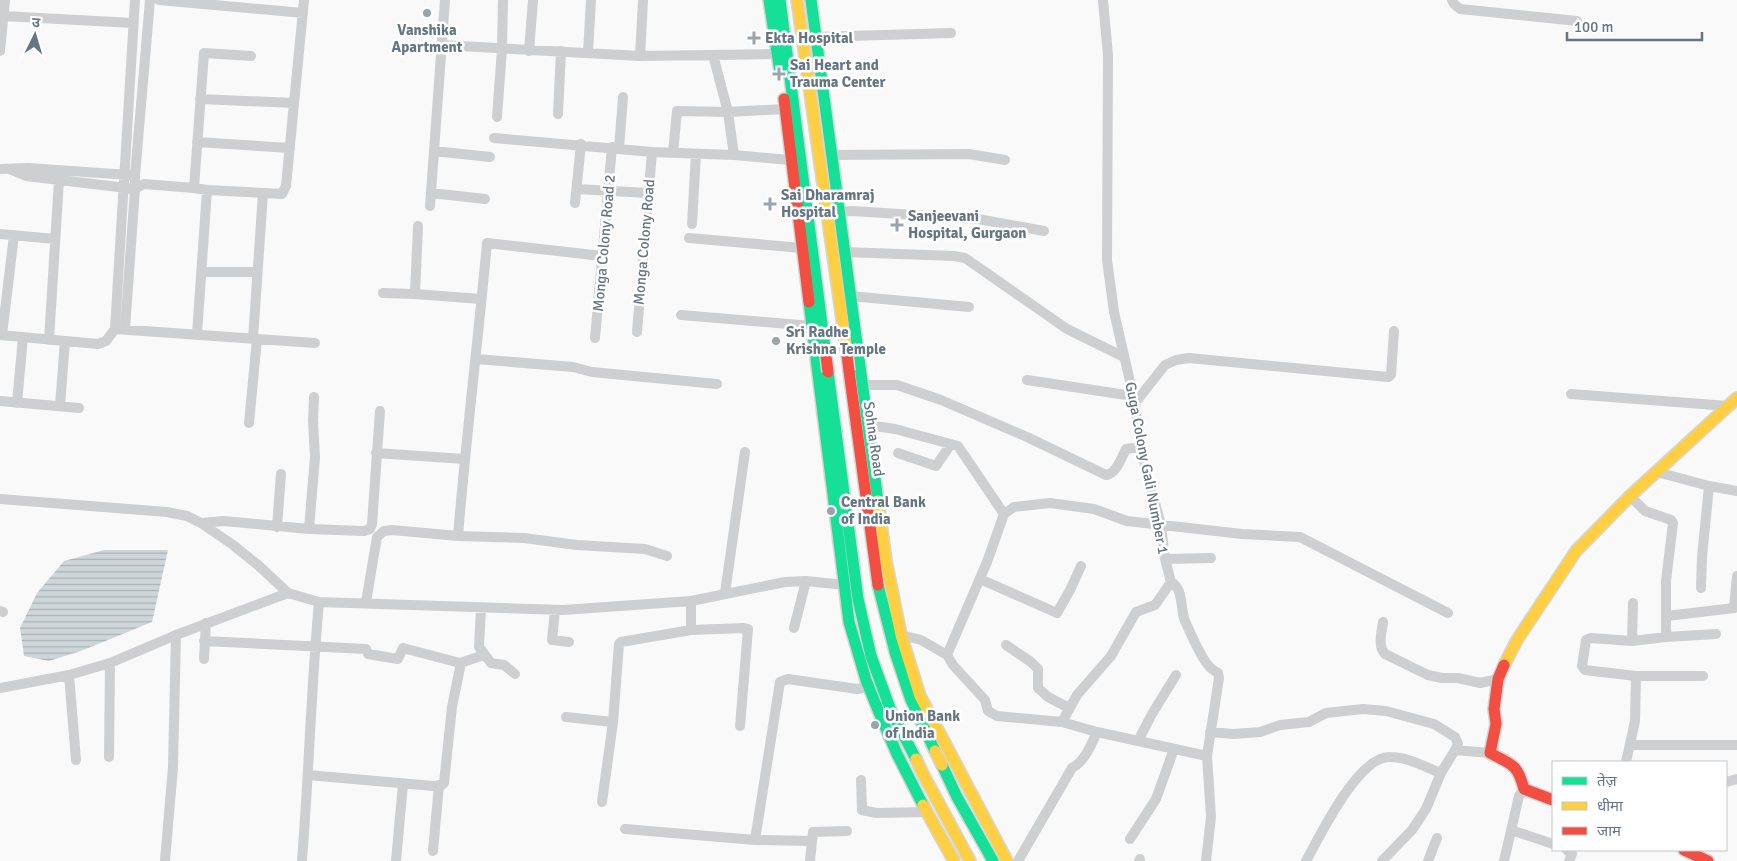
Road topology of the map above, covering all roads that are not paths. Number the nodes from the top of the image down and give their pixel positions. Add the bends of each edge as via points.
1 (135, 0) edge
2 (150, 0) edge
3 (159, 0) edge
4 (304, 0) edge
5 (445, 0) edge
6 (503, 0) edge
7 (533, 0) edge
8 (591, 0) edge
9 (643, 0) edge
10 (769, 0) edge
11 (780, 0) edge
12 (798, 0) edge
13 (810, 0) edge
14 (1103, 0) edge
15 (1452, 0) edge
16 (3, 1) edge
17 (303, 13) junction
18 (3, 16) junction
19 (1577, 21) dead end
20 (133, 23) junction
21 (951, 33) dead end
22 (815, 37) junction
23 (0, 45) edge
24 (441, 45) junction
25 (502, 49) junction
26 (0, 50) edge
27 (530, 50) junction
28 (561, 51) junction
29 (588, 53) junction
30 (778, 54) junction
31 (713, 55) junction
32 (251, 56) dead end
33 (640, 56) junction
34 (623, 97) dead end
35 (200, 99) junction
36 (294, 103) junction
37 (785, 109) junction
38 (728, 112) junction
39 (558, 114) dead end
40 (497, 117) dead end
41 (494, 138) dead end
42 (197, 142) junction
43 (581, 144) junction
44 (290, 148) junction
45 (616, 148) junction
46 (434, 151) junction
47 (652, 152) junction
48 (673, 153) junction
49 (696, 154) junction
50 (734, 155) junction
51 (831, 156) junction
52 (490, 157) dead end
53 (790, 160) junction
54 (1005, 160) dead end
55 (4, 169) edge
56 (123, 174) junction
57 (135, 175) junction
58 (59, 180) junction
59 (139, 186) junction
60 (122, 187) junction
61 (194, 188) junction
62 (576, 189) junction
63 (207, 190) junction
64 (608, 191) junction
65 (263, 193) junction
66 (431, 193) junction
67 (648, 193) junction
68 (485, 199) dead end
69 (576, 203) dead end
70 (430, 206) dead end
71 (839, 212) junction
72 (692, 224) dead end
73 (418, 226) dead end
74 (1044, 231) dead end
75 (0, 234) edge
76 (14, 235) junction
77 (689, 238) dead end
78 (55, 239) junction
79 (802, 248) junction
80 (844, 252) junction
81 (602, 256) junction
82 (202, 272) junction
83 (257, 272) junction
84 (383, 293) dead end
85 (415, 294) junction
86 (850, 296) junction
87 (481, 299) junction
88 (968, 307) dead end
89 (681, 315) dead end
90 (812, 326) junction
91 (120, 329) junction
92 (1394, 331) dead end
93 (637, 332) dead end
94 (197, 334) junction
95 (1, 335) edge
96 (23, 337) junction
97 (595, 338) dead end
98 (255, 339) junction
99 (49, 340) junction
100 (65, 341) junction
101 (315, 344) dead end
102 (859, 356) junction
103 (1124, 357) junction
104 (476, 359) junction
105 (816, 362) junction
106 (1027, 380) dead end
107 (717, 384) dead end
108 (862, 385) junction
109 (1571, 394) dead end
110 (314, 397) dead end
111 (1134, 399) junction
112 (0, 401) edge
113 (1733, 402) edge
114 (17, 403) junction
115 (60, 406) junction
116 (79, 408) dead end
117 (380, 411) dead end
118 (249, 423) dead end
119 (868, 425) junction
120 (951, 444) junction
121 (1140, 447) junction
122 (745, 452) dead end
123 (376, 453) junction
124 (898, 453) dead end
125 (464, 459) junction
126 (1657, 472) junction
127 (281, 474) dead end
128 (1709, 486) junction
129 (1737, 491) edge
130 (1630, 496) junction
131 (0, 499) edge
132 (1004, 514) junction
133 (201, 523) junction
134 (1161, 525) junction
135 (277, 527) junction
136 (309, 529) junction
137 (458, 536) junction
138 (667, 556) dead end
139 (1165, 558) junction
140 (1211, 558) dead end
141 (1081, 566) dead end
142 (1737, 576) edge
143 (980, 579) junction
144 (806, 581) junction
145 (1171, 582) junction
146 (845, 585) junction
147 (1701, 588) dead end
148 (288, 593) junction
149 (725, 593) junction
150 (691, 601) junction
151 (319, 602) junction
152 (366, 602) junction
153 (1633, 603) dead end
154 (481, 608) junction
155 (555, 610) junction
156 (1448, 613) dead end
157 (1667, 616) junction
158 (1383, 622) dead end
159 (206, 623) junction
160 (794, 628) dead end
161 (691, 630) junction
162 (1716, 634) dead end
163 (176, 635) junction
164 (900, 635) junction
165 (1666, 637) junction
166 (204, 641) junction
167 (1632, 641) junction
168 (569, 642) dead end
169 (1006, 645) dead end
170 (315, 647) junction
171 (484, 655) junction
172 (947, 655) junction
173 (204, 658) dead end
174 (110, 663) junction
175 (460, 663) junction
176 (515, 674) dead end
177 (69, 675) junction
178 (1176, 675) dead end
179 (1636, 676) junction
180 (1703, 676) dead end
181 (1498, 679) junction
182 (869, 687) junction
183 (0, 688) edge
184 (1069, 708) junction
185 (566, 717) dead end
186 (613, 722) junction
187 (1062, 722) junction
188 (740, 726) dead end
189 (1097, 732) junction
190 (1210, 732) junction
191 (1138, 741) junction
192 (1630, 745) junction
193 (1737, 745) edge
194 (1174, 749) junction
195 (1455, 750) junction
196 (949, 753) junction
197 (1490, 753) junction
198 (1207, 756) junction
199 (109, 757) dead end
200 (76, 760) dead end
201 (1626, 761) edge
202 (907, 772) junction
203 (1441, 773) junction
204 (308, 774) junction
205 (861, 780) dead end
206 (403, 784) junction
207 (439, 785) junction
208 (1524, 789) junction
209 (1552, 800) edge
210 (602, 802) dead end
211 (927, 812) junction
212 (625, 829) dead end
213 (1511, 830) junction
214 (847, 831) dead end
215 (1130, 838) dead end
216 (1437, 838) dead end
217 (755, 840) junction
218 (812, 841) junction
219 (1552, 844) edge
220 (433, 851) dead end
221 (1690, 851) edge
222 (302, 860) edge
223 (165, 861) edge
224 (396, 861) edge
225 (810, 861) edge
226 (954, 861) edge
227 (970, 861) edge
228 (993, 861) edge
229 (1007, 861) edge
230 (1018, 861) edge
231 (1206, 861) edge
232 (1306, 861) edge
233 (1382, 861) edge
234 (1428, 861) edge
235 (1504, 861) edge
236 (1708, 861) edge

1 - 20 street
2 - 57 street
3 - 17 street
4 - 17 street
5 - 24 street
6 - 25 street
7 - 27 street
8 - 29 street
9 - 33 street
10 - 30 main road
11 - 227 main road, bridge via 858,600 871,656 891,711
12 - 228 main road, Sohna Road, bridge via 879,589 911,700 957,796
13 - 22 main road
14 - 103 street, Guga Colony Gali Number 1 via 1108,55 1107,260
15 - 19 street via 1460,9
16 - 18 street
17 - 36 street
18 - 20 street
18 - 23 street
20 - 56 street
21 - 22 street
22 - 51 main road
23 - 26 street
24 - 25 street
24 - 46 street
25 - 27 street
25 - 40 street
27 - 28 street
28 - 29 street
28 - 39 street
29 - 33 street
30 - 31 street
30 - 37 main road
31 - 33 street
31 - 38 street
32 - 35 street via 204,53
34 - 45 street, Monga Colony Road 2
35 - 36 street
35 - 42 street
36 - 44 street
37 - 38 street
37 - 53 main road
38 - 48 street via 677,111
38 - 50 street
41 - 43 street
42 - 44 street
42 - 61 street
43 - 45 street
43 - 62 street
44 - 65 street via 286,186 282,194
45 - 47 street
45 - 64 street, Monga Colony Road 2
46 - 52 street
46 - 66 street
47 - 48 street
47 - 67 street, Monga Colony Road
48 - 49 street
49 - 50 street
49 - 72 street
50 - 53 street
51 - 54 street via 969,154
51 - 71 main road
53 - 79 main road
55 - 56 street
55 - 58 street via 26,176
56 - 57 street
56 - 60 street
57 - 59 street
58 - 60 street
58 - 78 street
59 - 60 street
59 - 61 street
59 - 91 street
60 - 91 street
61 - 63 street
62 - 64 street
62 - 69 street
63 - 65 street
63 - 82 street
64 - 67 street
64 - 81 street, Monga Colony Road 2
65 - 83 street
66 - 68 street
66 - 70 street
67 - 93 street, Monga Colony Road
71 - 74 street via 852,210 978,219
71 - 80 main road
73 - 85 street
75 - 76 street
76 - 78 street
76 - 95 street
77 - 79 street
78 - 99 street
79 - 90 main road
80 - 86 main road
80 - 103 street via 965,258 1067,329
81 - 87 street via 486,243
81 - 97 street, Monga Colony Road 2
82 - 83 street
82 - 94 street
83 - 98 street
84 - 85 street
85 - 87 street
86 - 88 street
86 - 102 main road
87 - 104 street
89 - 90 street
90 - 105 main road
91 - 94 street
91 - 100 street via 98,344
92 - 111 street via 1393,369 1388,377 1189,358 1165,365
94 - 98 street
95 - 96 street
96 - 99 street
96 - 114 street
98 - 101 street
98 - 118 street
99 - 100 street
100 - 115 street
102 - 105 main road
102 - 108 main road
103 - 111 street, Guga Colony Gali Number 1
104 - 107 street
104 - 125 street
105 - 146 main road
106 - 111 street
108 - 119 main road
108 - 121 street via 897,385 941,400 1106,476 1114,471 1126,449
109 - 113 street
110 - 136 street via 315,457
111 - 121 street, Guga Colony Gali Number 1
112 - 114 street
113 - 126 main road
114 - 115 street
115 - 116 street
117 - 123 street
119 - 120 street
119 - 164 main road via 890,586
120 - 124 street via 936,466
120 - 132 street via 958,446 972,464
121 - 134 street, Guga Colony Gali Number 1
122 - 149 street
123 - 125 street
123 - 136 street via 370,529
125 - 137 street
126 - 128 street
126 - 130 main road
127 - 135 street
128 - 129 street
128 - 147 street
130 - 157 street via 1645,511 1672,523 1666,580
130 - 181 main road via 1576,551 1517,640
131 - 133 street via 167,512
132 - 134 street via 1014,507 1050,503 1094,510 1127,521
132 - 143 street
133 - 135 street via 224,521
133 - 148 street via 258,565
134 - 139 street, Guga Colony Gali Number 1
134 - 156 street via 1300,537
135 - 136 street
137 - 138 street via 645,548
137 - 152 street via 384,531 377,537
139 - 140 street
139 - 145 street, Guga Colony Gali Number 1
141 - 143 street via 1057,613
142 - 157 street via 1734,608
143 - 172 street
144 - 146 street
144 - 149 street
144 - 160 street
145 - 184 street via 1155,605 1136,612 1111,656
145 - 190 street, Guga Colony Gali Number 1 via 1179,590 1185,621 1207,665 1218,673
146 - 182 main road via 850,622
148 - 151 street
148 - 159 street
149 - 150 street
150 - 155 street
150 - 161 street
151 - 152 street
151 - 170 street
152 - 154 street
153 - 167 street
154 - 155 street
154 - 171 street via 479,647
155 - 168 street via 552,640
157 - 165 street
158 - 181 street via 1380,644 1385,654 1428,675 1480,683
159 - 163 street
159 - 166 street
161 - 186 street via 620,643
161 - 188 street via 748,629
162 - 165 street
163 - 174 street
163 - 223 street via 174,767
164 - 172 street via 921,640
164 - 196 main road via 920,696
165 - 167 street
166 - 170 street
166 - 173 street
167 - 179 street via 1588,638 1582,666 1585,670
169 - 184 street via 1038,670 1038,688
170 - 175 street via 366,649 368,654 398,659 403,648
170 - 204 street
171 - 175 street
171 - 176 street via 491,663 504,665
172 - 187 street via 984,700 988,711 997,716
174 - 177 street
174 - 199 street
175 - 207 street via 444,783
177 - 183 street
177 - 200 street
178 - 191 street
179 - 180 street
179 - 192 street via 1635,721
181 - 197 main road via 1494,709 1496,724
182 - 202 main road
182 - 217 street via 857,689 788,679 780,682
184 - 187 street
185 - 186 street
186 - 210 street
187 - 189 street
189 - 191 street
189 - 230 street via 1090,748 1072,768
190 - 195 street via 1256,732 1280,725 1310,722 1330,712 1363,709 1386,711 1434,724 1455,737 1458,744
190 - 198 street, Guga Colony Gali Number 1
191 - 194 street
192 - 193 street
192 - 201 street
194 - 198 street
194 - 215 street via 1156,799
195 - 197 street
195 - 203 street
196 - 202 main road
196 - 229 main road
197 - 208 main road via 1516,766
198 - 231 street, Guga Colony Gali Number 1 via 1211,817
202 - 211 main road
203 - 232 street via 1388,756 1375,760 1347,790
203 - 233 street via 1426,808 1412,830
204 - 206 street
204 - 222 street
205 - 211 street via 862,810 876,813
206 - 207 street
206 - 224 street
207 - 220 street
208 - 209 main road
208 - 213 street via 1518,796
211 - 226 main road
212 - 217 street
213 - 219 street
213 - 235 street
214 - 218 street via 813,832
216 - 234 street
217 - 218 street
218 - 225 street
221 - 236 main road

